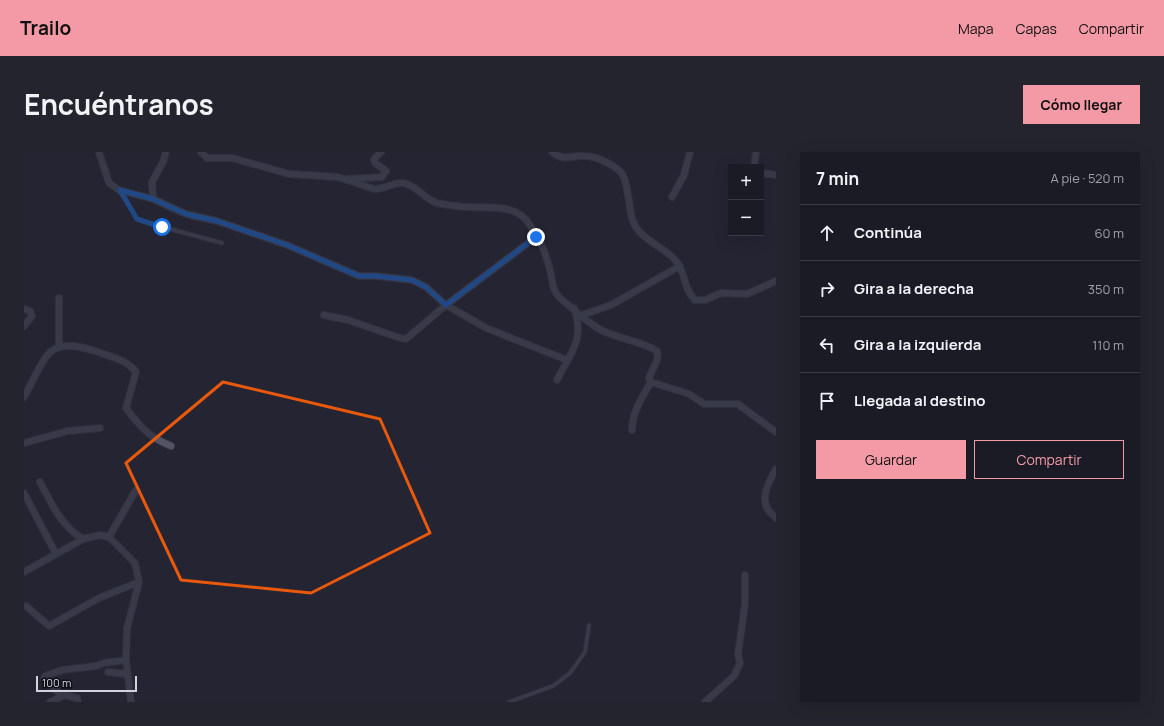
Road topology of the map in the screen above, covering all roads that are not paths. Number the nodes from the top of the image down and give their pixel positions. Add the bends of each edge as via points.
1 (99, 152) edge
2 (166, 152) edge
3 (201, 152) edge
4 (381, 152) edge
5 (552, 152) edge
6 (690, 152) edge
7 (756, 152) edge
8 (754, 164) edge
9 (764, 173) edge
10 (776, 175) edge
11 (338, 177) junction
12 (120, 190) junction
13 (672, 197) dead end
14 (153, 199) junction
15 (536, 237) junction
16 (222, 244) dead end
17 (680, 266) junction
18 (776, 281) edge
19 (59, 298) dead end
20 (446, 305) junction
21 (574, 308) junction
22 (24, 309) edge
23 (324, 315) dead end
24 (582, 315) junction
25 (24, 326) edge
26 (59, 346) junction
27 (567, 360) junction
28 (557, 380) dead end
29 (651, 382) junction
30 (24, 397) edge
31 (100, 428) dead end
32 (632, 430) dead end
33 (776, 432) edge
34 (24, 443) edge
35 (171, 446) dead end
36 (776, 469) edge
37 (773, 480) edge
38 (40, 482) dead end
39 (136, 490) dead end
40 (24, 493) edge
41 (776, 518) edge
42 (109, 537) junction
43 (82, 539) junction
44 (56, 554) junction
45 (24, 572) edge
46 (745, 575) dead end
47 (139, 582) junction
48 (25, 605) edge
49 (589, 625) dead end
50 (126, 660) junction
51 (108, 672) dead end
52 (128, 674) junction
53 (61, 695) junction
54 (50, 702) edge
55 (78, 702) edge
56 (131, 702) edge
57 (509, 702) edge
58 (705, 702) edge

1 - 12 street via 109,183
2 - 14 street via 152,182
3 - 11 street via 207,158 232,158 289,174
4 - 11 street via 374,159 375,163 386,171 382,178
5 - 17 street via 566,158 586,156 606,162 620,172 624,177 633,222
6 - 13 street via 684,175
7 - 8 street
9 - 10 street
11 - 15 street via 379,190 402,183 412,186 437,203 516,211 528,222
12 - 14 street
12 - 16 lane via 137,219
14 - 20 street via 186,214 217,221 293,248 359,276 412,280 426,287
15 - 20 street
15 - 21 street via 550,267 551,281 558,297
17 - 18 street via 690,296 700,301 721,293 747,294
17 - 24 street via 611,305
19 - 26 street
20 - 23 street via 406,339
20 - 27 street via 486,328
21 - 24 street
21 - 27 street via 579,328 578,340
22 - 25 street via 30,311 32,316
24 - 29 street via 601,331 657,351 658,356 649,379
26 - 30 street via 45,357
26 - 35 street via 72,344 129,363 136,372 126,408 141,428 154,439
27 - 28 street
29 - 32 street via 632,421
29 - 33 street via 689,394 704,404 738,404
31 - 34 street via 68,432
36 - 37 street
37 - 41 street via 765,499 767,508
38 - 43 street via 58,516 70,531
39 - 42 street
40 - 44 street
42 - 43 street via 100,535
42 - 47 street via 135,563
43 - 44 street
44 - 45 street
46 - 58 street via 745,604 738,654 740,663 734,676
47 - 48 street via 99,598 49,626
47 - 50 street via 127,628
49 - 57 lane via 585,652 570,673 553,686
50 - 52 street
50 - 53 street via 62,670 45,676 44,678
51 - 52 street
52 - 56 street
53 - 54 street
53 - 55 street via 71,695 77,698

